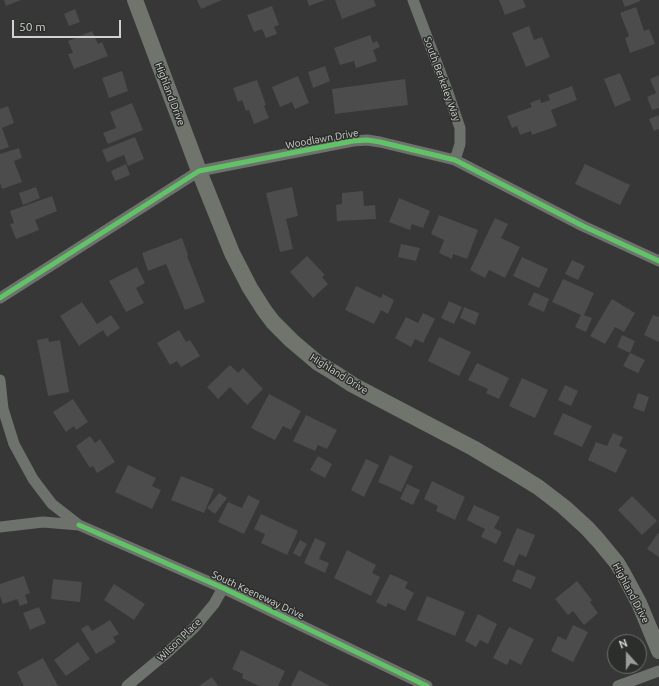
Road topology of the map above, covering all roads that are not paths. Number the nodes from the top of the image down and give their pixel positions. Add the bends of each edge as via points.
1 (135, 0) edge
2 (413, 0) edge
3 (455, 160) junction
4 (199, 171) junction
5 (659, 260) edge
6 (0, 298) edge
7 (0, 380) edge
8 (2, 409) junction
9 (0, 426) edge
10 (79, 525) junction
11 (0, 528) edge
12 (223, 588) junction
13 (659, 651) edge
14 (659, 671) edge
15 (127, 686) edge
16 (427, 686) edge
17 (618, 686) edge

1 - 4 main road, Highland Drive
2 - 3 street, South Berkeley Way via 460,128 460,144
3 - 4 street, Woodlawn Drive via 367,140
3 - 5 street, Woodlawn Drive via 583,226
4 - 6 street, Woodlawn Drive
4 - 13 main road, Highland Drive via 242,274 264,310 281,330 305,353 353,385 512,470 564,507 587,528 617,563 639,603
7 - 8 street
8 - 9 street
8 - 10 street via 14,444 33,479 52,504
10 - 11 street via 43,522
10 - 12 street, South Keeneway Drive
12 - 15 street, Wilson Place via 214,604 194,628
12 - 16 street, South Keeneway Drive
14 - 17 street

